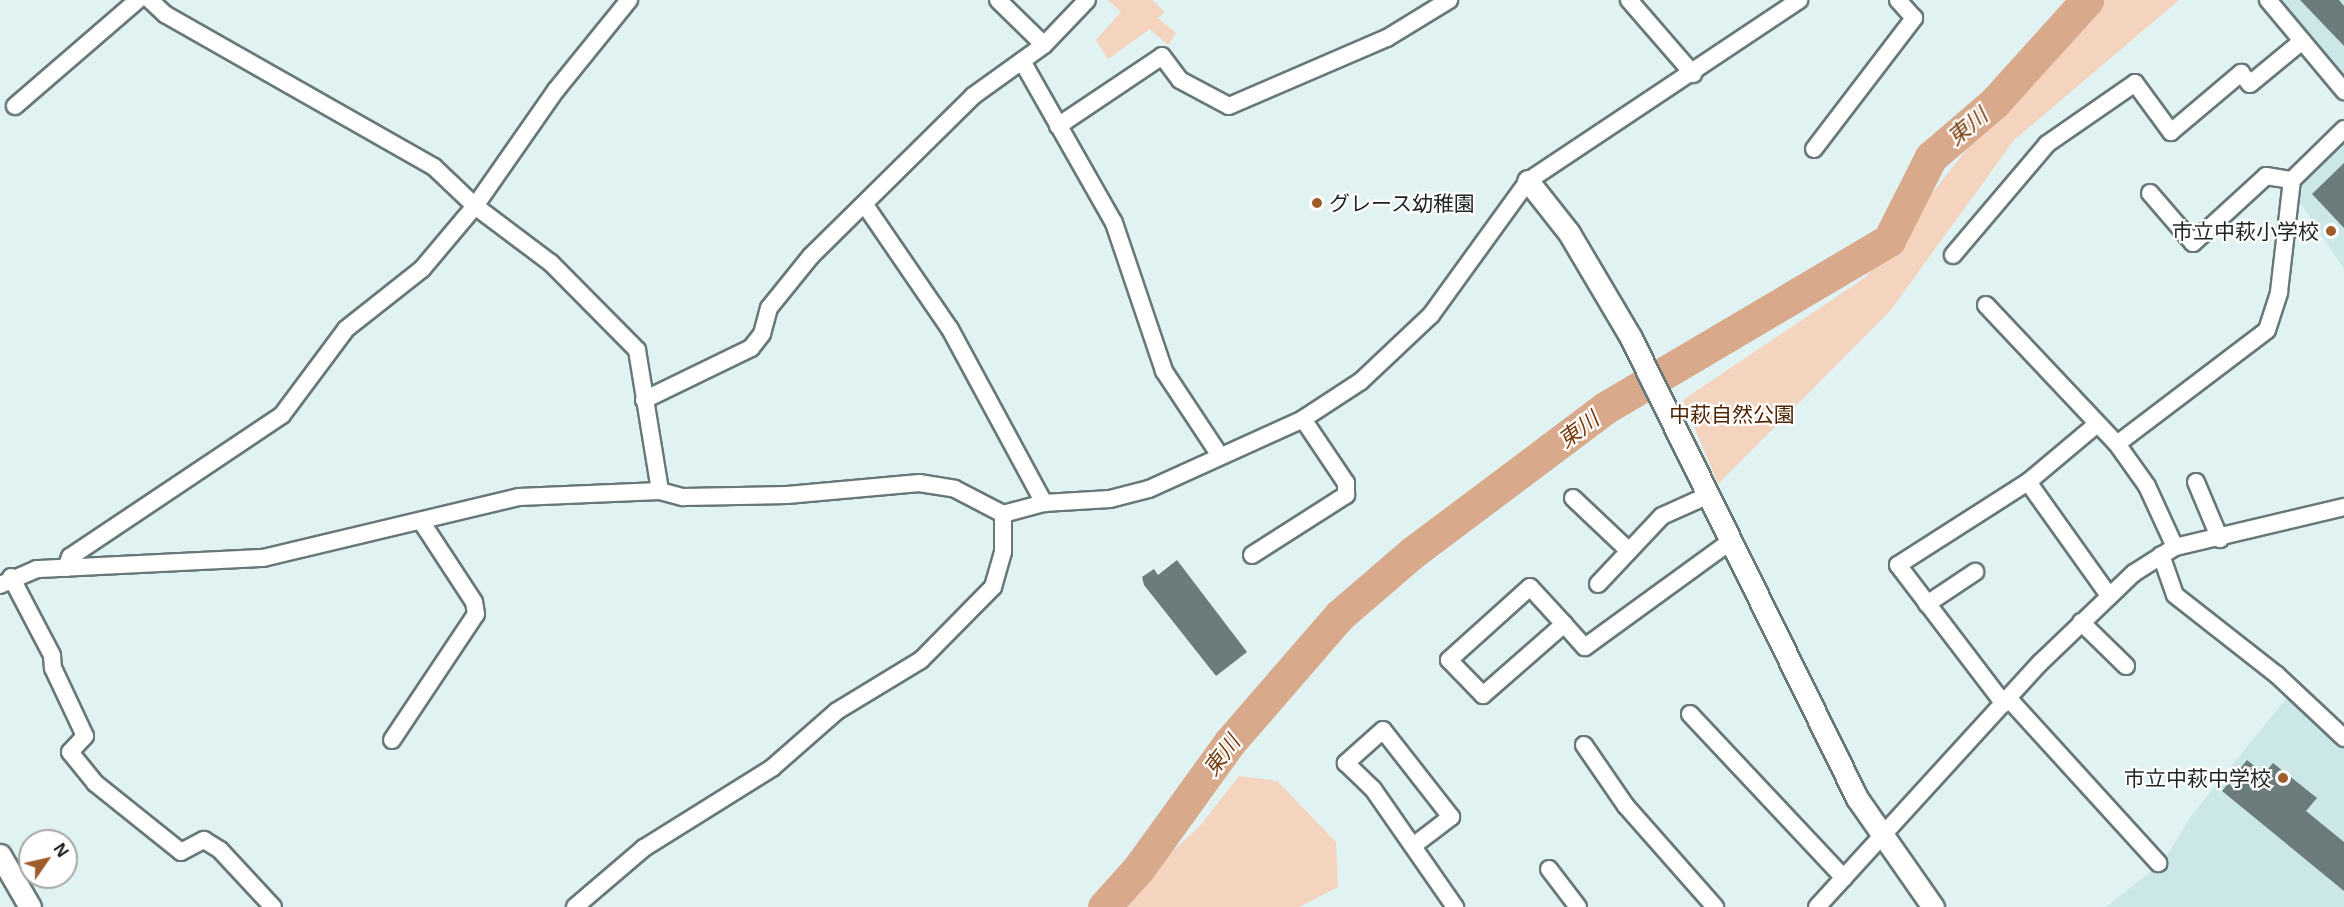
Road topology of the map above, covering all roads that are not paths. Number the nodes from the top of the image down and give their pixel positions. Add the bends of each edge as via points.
1 (146, 0) edge
2 (629, 0) edge
3 (998, 0) edge
4 (1087, 0) edge
5 (1449, 0) edge
6 (1629, 0) edge
7 (1799, 0) edge
8 (1898, 0) edge
9 (2268, 0) edge
10 (2301, 42) junction
11 (1044, 45) junction
12 (1022, 61) junction
13 (1693, 75) junction
14 (2344, 90) edge
15 (15, 106) dead end
16 (1058, 126) junction
17 (2344, 129) edge
18 (1814, 149) dead end
19 (2292, 180) junction
20 (1527, 181) junction
21 (2150, 193) dead end
22 (865, 205) junction
23 (475, 206) junction
24 (1953, 255) dead end
25 (1986, 305) dead end
26 (644, 400) junction
27 (1303, 419) junction
28 (2096, 425) junction
29 (2116, 444) junction
30 (1219, 454) junction
31 (2028, 482) junction
32 (2196, 482) dead end
33 (660, 491) junction
34 (1708, 495) junction
35 (1573, 498) dead end
36 (1044, 503) junction
37 (2344, 507) edge
38 (1002, 514) junction
39 (421, 521) junction
40 (2220, 539) junction
41 (1731, 541) junction
42 (1629, 551) junction
43 (2168, 551) junction
44 (1252, 555) dead end
45 (66, 568) junction
46 (1975, 572) dead end
47 (6, 581) edge
48 (1598, 584) dead end
49 (2108, 594) junction
50 (1927, 604) junction
51 (2081, 622) junction
52 (1564, 624) junction
53 (2126, 666) dead end
54 (2006, 702) junction
55 (1690, 714) dead end
56 (2344, 738) edge
57 (392, 740) dead end
58 (1584, 744) dead end
59 (1881, 837) junction
60 (1413, 846) junction
61 (0, 855) edge
62 (2158, 863) dead end
63 (1550, 869) dead end
64 (1844, 878) junction
65 (30, 907) edge
66 (273, 907) edge
67 (575, 907) edge
68 (1455, 907) edge
69 (1578, 907) edge
70 (1714, 907) edge
71 (1817, 907) edge
72 (1934, 907) edge

1 - 15 street
1 - 23 street via 323,100 407,156 421,158
2 - 23 street via 556,90
3 - 11 street
4 - 11 street
5 - 16 street via 1387,38 1229,106 1180,80 1162,56
6 - 13 street
7 - 13 street
8 - 18 street via 1914,18
9 - 10 street
10 - 14 street
10 - 24 street via 2250,84 2241,73 2171,132 2135,83 2047,144
11 - 12 street
12 - 16 street
12 - 22 street via 973,96
13 - 20 street
16 - 30 street via 1114,223 1164,371
17 - 19 street
19 - 21 street via 2266,176 2193,243
19 - 29 street via 2279,292 2268,330
20 - 27 street via 1431,315 1361,381
20 - 34 street via 1569,233 1632,338
22 - 26 street via 769,308 762,334 751,348
22 - 36 street via 950,329
23 - 26 street via 551,263 629,337 637,350
23 - 45 street via 422,269 346,330 282,415 70,557
25 - 28 street
26 - 33 street
27 - 30 street
27 - 44 street via 1346,483 1346,495
28 - 29 street
28 - 31 street
29 - 43 street via 2147,486
30 - 36 street via 1130,494
31 - 49 street
31 - 50 street via 1898,566
32 - 40 street
33 - 38 street via 683,497 787,495 919,483 955,489
33 - 39 street via 519,497
34 - 41 street
34 - 42 street via 1662,516
35 - 42 street
36 - 38 street
37 - 40 street
38 - 67 street via 1003,552 993,587 921,660 837,711 772,768 704,806
39 - 45 street via 263,558
39 - 57 street via 474,602 476,614
40 - 43 street
41 - 52 street via 1585,647
41 - 59 street
42 - 48 street
43 - 49 street
43 - 56 street via 2175,595 2277,675
45 - 47 street
46 - 50 street
47 - 66 street via 52,655 53,668 85,736 70,752 95,783 180,852 204,840 220,850
49 - 51 street
50 - 54 street
51 - 53 street
51 - 54 street
52 - 52 street via 1530,587 1449,660 1483,695
54 - 59 street
54 - 62 street
55 - 64 street
58 - 70 street via 1626,806
59 - 64 street
59 - 72 street
60 - 60 street via 1451,817 1383,730 1346,763 1373,789
60 - 68 street
61 - 65 street
63 - 69 street
64 - 71 street

